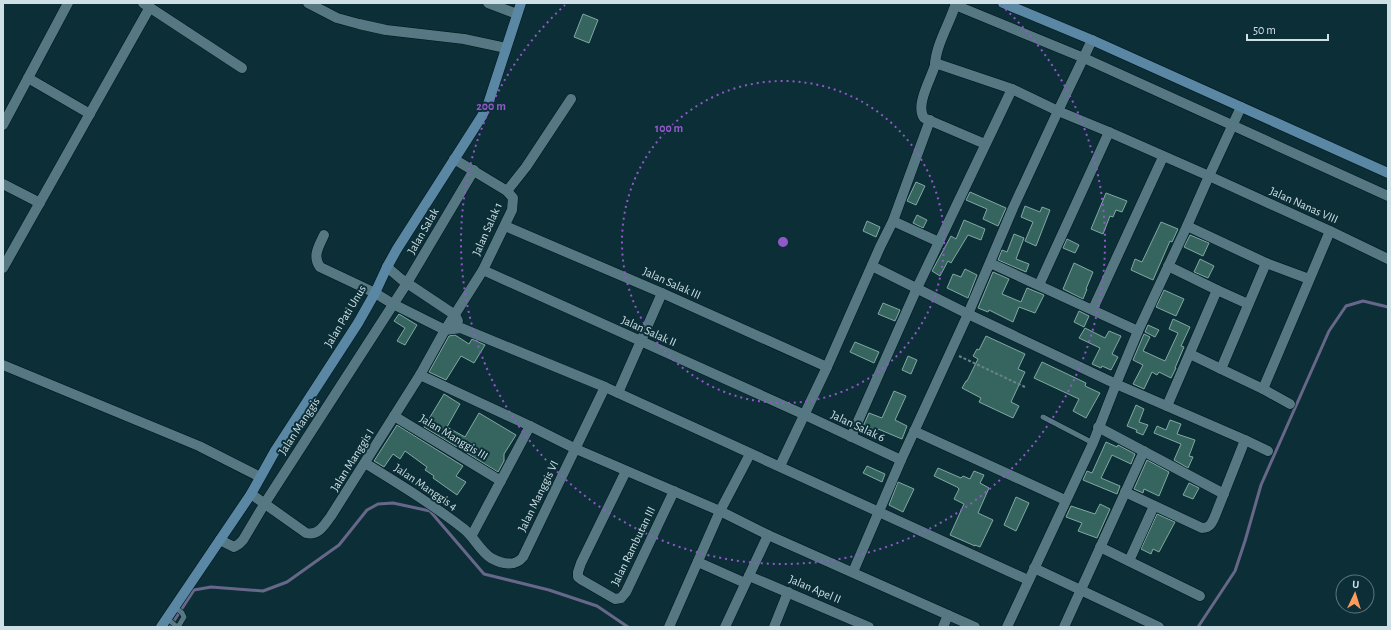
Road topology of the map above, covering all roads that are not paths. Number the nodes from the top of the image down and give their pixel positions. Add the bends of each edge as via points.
1 (68, 3) edge
2 (308, 3) edge
3 (488, 3) edge
4 (521, 3) edge
5 (1003, 3) edge
6 (956, 4) edge
7 (147, 5) edge
8 (324, 7) edge
9 (517, 14) junction
10 (1092, 40) junction
11 (506, 48) junction
12 (1084, 58) junction
13 (935, 63) junction
14 (242, 68) dead end
15 (28, 78) junction
16 (1012, 89) junction
17 (571, 99) dead end
18 (1241, 107) junction
19 (1058, 111) junction
20 (90, 114) junction
21 (930, 120) junction
22 (3, 125) edge
23 (1232, 125) junction
24 (1109, 132) junction
25 (986, 144) junction
26 (1163, 157) junction
27 (464, 165) junction
28 (1388, 173) edge
29 (1209, 176) junction
30 (4, 186) edge
31 (507, 191) junction
32 (1388, 196) edge
33 (40, 203) junction
34 (893, 221) junction
35 (505, 226) junction
36 (1187, 226) junction
37 (1330, 231) junction
38 (324, 235) dead end
39 (939, 242) junction
40 (1388, 259) edge
41 (990, 263) junction
42 (1266, 263) junction
43 (872, 266) junction
44 (1168, 266) junction
45 (3, 268) edge
46 (483, 270) junction
47 (397, 276) junction
48 (1309, 279) junction
49 (1039, 285) junction
50 (917, 288) junction
51 (1217, 290) junction
52 (662, 293) junction
53 (384, 298) junction
54 (1248, 304) junction
55 (1093, 310) junction
56 (968, 314) junction
57 (455, 315) junction
58 (461, 328) junction
59 (445, 330) junction
60 (1138, 331) junction
61 (642, 342) junction
62 (1190, 354) junction
63 (3, 365) edge
64 (827, 367) junction
65 (1221, 369) junction
66 (420, 375) junction
67 (1116, 384) junction
68 (605, 387) junction
69 (1263, 389) junction
70 (618, 393) junction
71 (1290, 404) dead end
72 (1167, 406) junction
73 (805, 415) junction
74 (394, 416) junction
75 (1043, 417) dead end
76 (530, 426) junction
77 (1098, 428) junction
78 (914, 430) junction
79 (851, 437) junction
80 (1246, 440) junction
81 (1093, 443) junction
82 (576, 449) junction
83 (1144, 451) junction
84 (1268, 451) dead end
85 (750, 454) junction
86 (901, 460) junction
87 (365, 463) junction
88 (780, 466) junction
89 (626, 471) junction
90 (260, 477) junction
91 (501, 481) junction
92 (674, 491) junction
93 (1125, 492) junction
94 (1224, 494) junction
95 (258, 498) junction
96 (1065, 500) junction
97 (1154, 506) junction
98 (720, 511) junction
99 (878, 512) junction
100 (472, 535) junction
101 (768, 535) junction
102 (225, 543) junction
103 (1100, 547) junction
104 (1129, 560) junction
105 (698, 562) junction
106 (1034, 568) junction
107 (853, 572) junction
108 (747, 579) junction
109 (1028, 580) junction
110 (1080, 591) junction
111 (788, 592) junction
112 (1200, 596) dead end
113 (178, 610) junction
114 (948, 616) junction
115 (166, 622) edge
116 (177, 626) edge
117 (776, 626) edge
118 (669, 627) edge
119 (725, 627) edge
120 (869, 627) edge
121 (943, 627) edge
122 (975, 627) edge
123 (1007, 627) edge
124 (1064, 627) edge
125 (1160, 627) edge

1 - 15 street
2 - 8 street
3 - 9 street
4 - 9 main road, Jalan Pati Unus
5 - 10 main road
6 - 12 street
6 - 13 street via 938,48
7 - 14 street
7 - 20 street
8 - 11 street via 337,18 386,30 464,39
9 - 11 main road, Jalan Pati Unus
10 - 12 street
10 - 18 main road
11 - 27 main road, Jalan Pati Unus
12 - 19 street
12 - 23 street
13 - 16 street, Jalan Nanas VIII
13 - 21 street via 921,106 924,118
15 - 20 street
15 - 22 street
16 - 19 street, Jalan Nanas VIII
16 - 25 street
17 - 31 street
18 - 23 street
18 - 28 main road
19 - 24 street, Jalan Nanas VIII
19 - 41 street
20 - 33 street
21 - 25 street
21 - 34 street
23 - 29 street
23 - 32 street
24 - 26 street, Jalan Nanas VIII
24 - 49 street
25 - 39 street
26 - 29 street, Jalan Nanas VIII
26 - 55 street
27 - 31 street, Jalan Salak 1
27 - 47 main road, Jalan Pati Unus
27 - 47 street, Jalan Salak
29 - 36 street
29 - 37 street, Jalan Nanas VIII
30 - 33 street
31 - 35 street, Jalan Salak 1 via 514,201
33 - 45 street
34 - 39 street
34 - 43 street
35 - 46 street, Jalan Salak 1
35 - 52 street, Jalan Salak III
36 - 42 street
36 - 44 street
37 - 40 street, Jalan Nanas VIII
37 - 48 street
38 - 53 street via 316,252 320,267
39 - 50 street
41 - 49 street
41 - 56 street
42 - 48 street
42 - 54 street
43 - 50 street
43 - 64 street
44 - 51 street
44 - 60 street
46 - 57 street, Jalan Salak 1
46 - 61 street, Jalan Salak II
47 - 53 main road, Jalan Pati Unus
47 - 53 street, Jalan Salak
47 - 57 street
48 - 69 street
49 - 55 street
50 - 56 street
50 - 79 street
51 - 54 street
51 - 62 street
52 - 61 street
52 - 64 street, Jalan Salak III
53 - 59 street
53 - 90 main road, Jalan Pati Unus via 358,322
53 - 95 street, Jalan Manggis
54 - 65 street
55 - 60 street
56 - 67 street
56 - 78 street
57 - 58 street
57 - 59 street, Jalan Salak 1
58 - 59 street
58 - 68 street
59 - 66 street, Jalan Manggis I
60 - 67 street
61 - 70 street
61 - 73 street, Jalan Salak II
62 - 65 street
62 - 72 street
63 - 90 street via 198,446
64 - 73 street
65 - 69 street
66 - 74 street, Jalan Manggis I
66 - 76 street
67 - 72 street
67 - 77 street
68 - 70 street
68 - 82 street, Jalan Manggis VI
69 - 71 street
70 - 85 street
72 - 80 street
73 - 79 street, Jalan Salak 6
73 - 88 street
74 - 87 street, Jalan Manggis I
74 - 91 street, Jalan Manggis III
75 - 81 lane
76 - 82 street
76 - 91 street
77 - 81 street
77 - 83 street
78 - 86 street
78 - 96 street
79 - 86 street, Jalan Salak 6
80 - 84 street
80 - 94 street
81 - 96 street
82 - 89 street
82 - 100 street, Jalan Manggis VI via 524,557 519,562 502,563 490,557 480,548
83 - 93 street
83 - 94 street
85 - 88 street
85 - 98 street
86 - 99 street
87 - 95 street, Jalan Manggis I via 317,533 306,533
87 - 100 street, Jalan Manggis 4 via 422,498
88 - 99 street
89 - 92 street
89 - 92 street, Jalan Rambutan III via 578,572 578,577 582,580 615,599 621,598 626,592
90 - 95 main road, Jalan Pati Unus
91 - 100 street
92 - 98 street
93 - 97 street
93 - 103 street
94 - 97 street via 1212,523 1205,528
95 - 102 main road, Jalan Pati Unus
95 - 102 street, Jalan Manggis via 243,540 237,545
96 - 106 street
97 - 104 street
98 - 101 street
98 - 105 street
99 - 107 street
99 - 109 street
101 - 107 street
101 - 108 street
102 - 113 main road, Jalan Pati Unus
103 - 104 street
103 - 110 street
104 - 112 street
105 - 108 street, Jalan Apel II
105 - 118 street
106 - 109 street
106 - 110 street
107 - 114 street
108 - 111 street, Jalan Apel II
108 - 119 street
109 - 123 street
110 - 124 street
110 - 125 street
111 - 117 street
111 - 120 street, Jalan Apel II
113 - 115 main road, Jalan Pati Unus
113 - 116 lane via 184,617
114 - 121 street
114 - 122 street
115 - 116 lane

